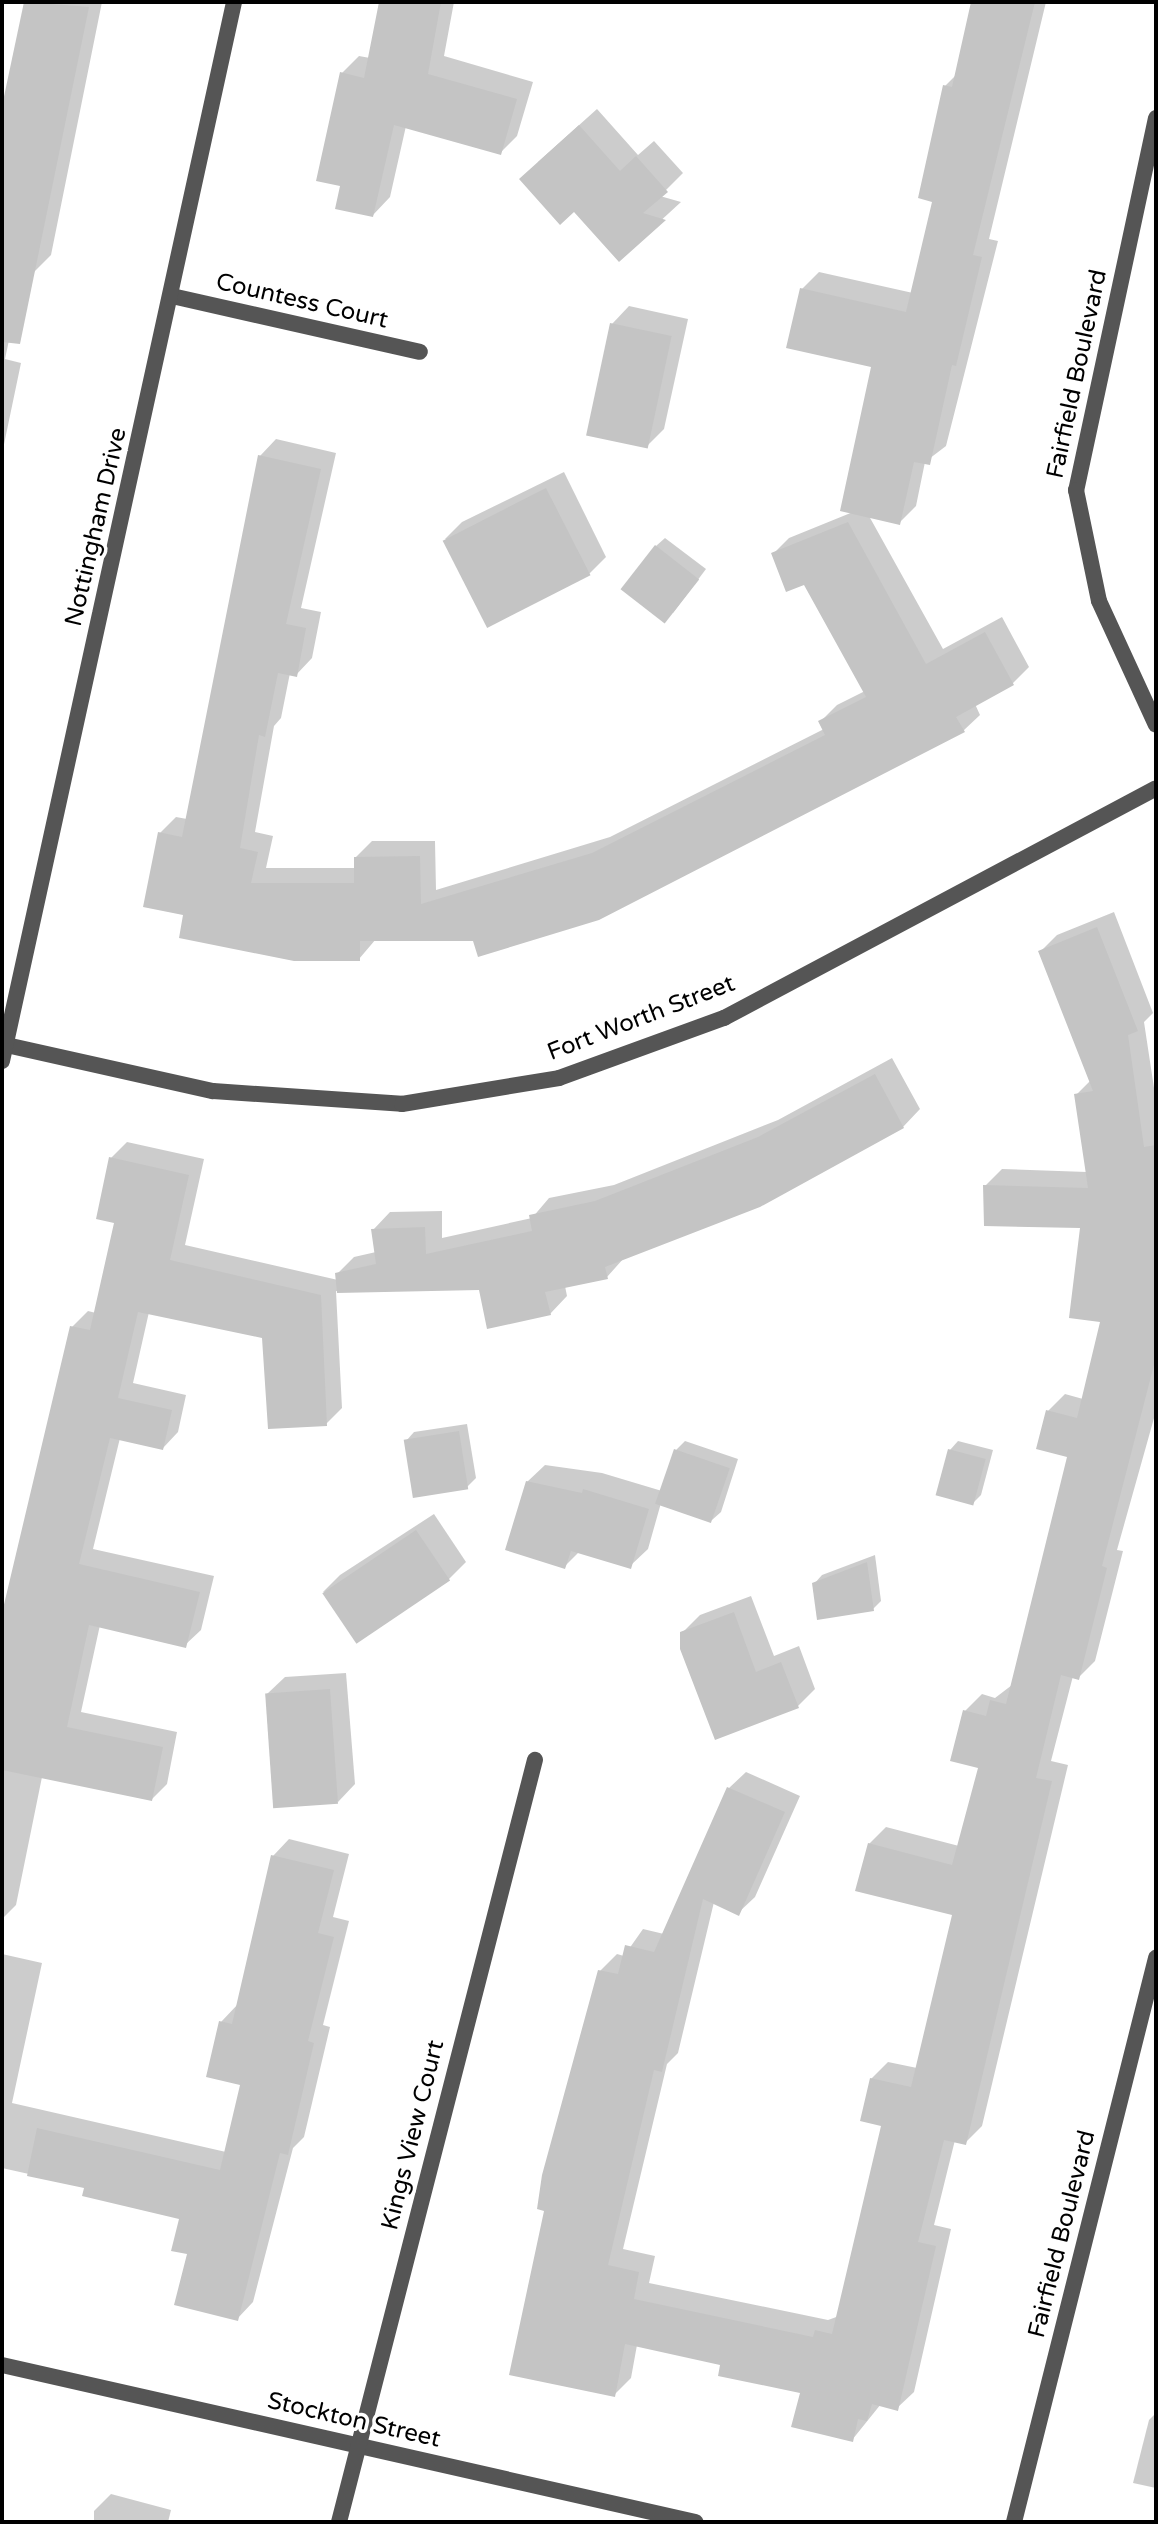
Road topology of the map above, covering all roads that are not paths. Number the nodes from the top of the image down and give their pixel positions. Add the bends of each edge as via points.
1 (234, 2) edge
2 (1156, 118) edge
3 (172, 296) junction
4 (420, 352) dead end
5 (1156, 725) edge
6 (1156, 788) edge
7 (4, 1044) edge
8 (2, 1061) edge
9 (535, 1760) dead end
10 (1156, 1958) edge
11 (2, 2365) edge
12 (358, 2446) junction
13 (339, 2522) edge
14 (695, 2522) edge
15 (1014, 2522) edge

1 - 3 street, Nottingham Drive
2 - 5 street, Fairfield Boulevard via 1076,490 1099,601
3 - 4 street, Countess Court
3 - 7 street, Nottingham Drive
6 - 7 street, Fort Worth Street via 724,1018 559,1078 402,1104 213,1091
7 - 8 street, Nottingham Drive
9 - 12 street, Kings View Court
10 - 15 street, Fairfield Boulevard
11 - 12 street, Stockton Street
12 - 13 street, Kings View Court
12 - 14 street, Stockton Street

